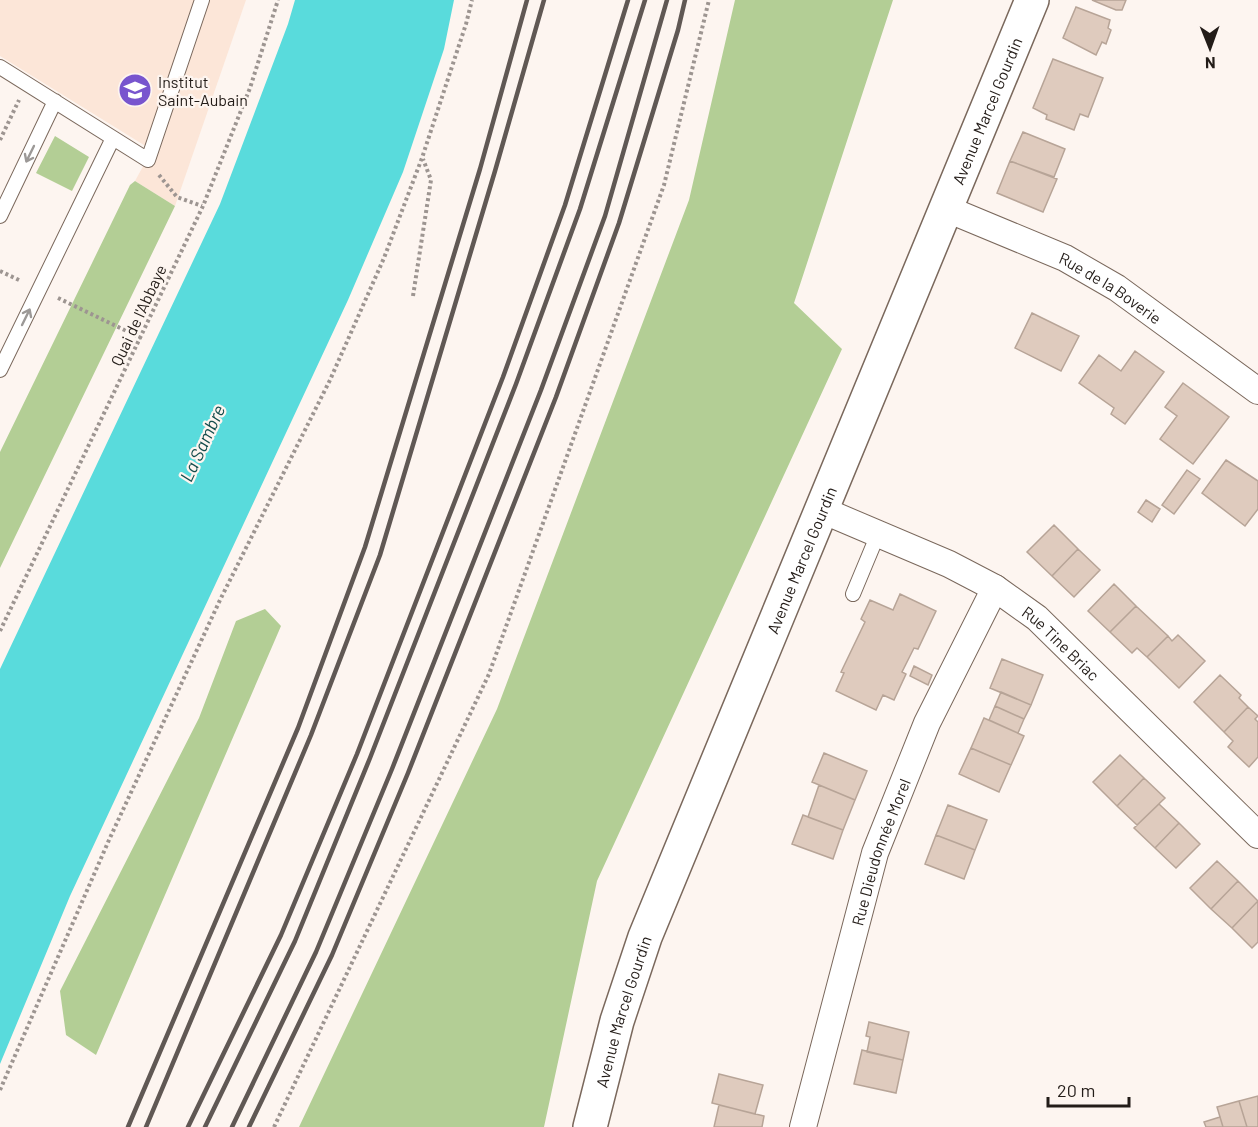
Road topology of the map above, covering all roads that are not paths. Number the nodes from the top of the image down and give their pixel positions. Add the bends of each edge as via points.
1 (202, 0) edge
2 (1032, 0) edge
3 (0, 67) edge
4 (55, 101) junction
5 (113, 138) junction
6 (947, 209) junction
7 (0, 216) edge
8 (0, 370) edge
9 (1258, 391) edge
10 (822, 510) junction
11 (878, 534) junction
12 (995, 588) junction
13 (853, 594) dead end
14 (1258, 835) edge
15 (590, 1127) edge
16 (803, 1127) edge

1 - 5 lane via 148,160
2 - 6 street, Avenue Marcel Gourdin
3 - 4 lane
4 - 5 lane
4 -> 7 lane
8 -> 5 lane
6 - 9 street, Rue de la Boverie via 1065,258 1117,288
6 - 10 street, Avenue Marcel Gourdin
10 - 11 street, Rue Tine Briac
10 - 15 street, Avenue Marcel Gourdin via 645,937 617,1021
11 - 12 street, Rue Tine Briac
11 - 13 lane
12 - 14 street, Rue Tine Briac via 1037,618
12 - 16 street, Rue Dieudonnée Morel via 927,723 875,853

